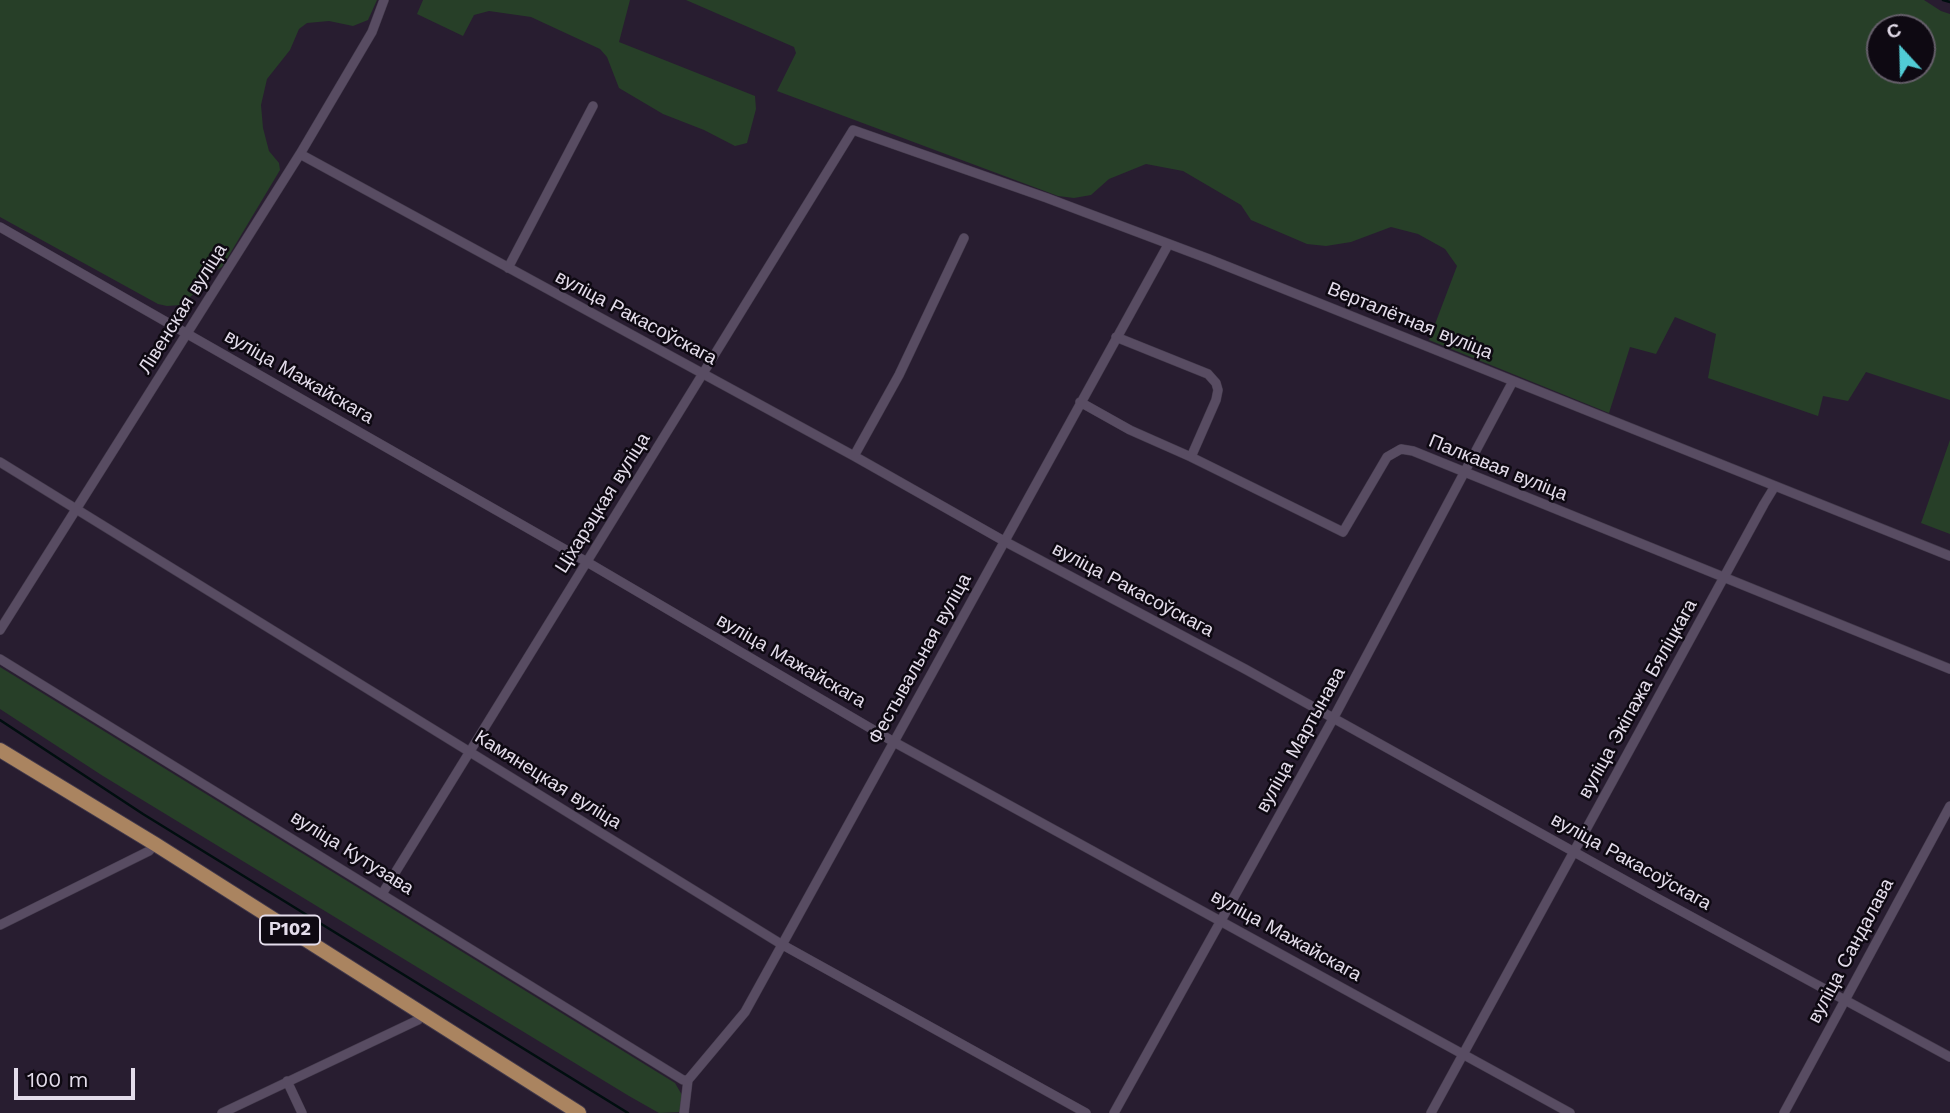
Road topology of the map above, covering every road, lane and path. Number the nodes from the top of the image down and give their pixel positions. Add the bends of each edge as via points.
1 (384, 0) edge
2 (593, 106) dead end
3 (853, 130) joint
4 (300, 154) junction
5 (0, 227) edge
6 (964, 238) dead end
7 (1168, 245) junction
8 (508, 268) junction
9 (188, 334) junction
10 (1116, 337) junction
11 (703, 374) junction
12 (1513, 381) junction
13 (1080, 402) junction
14 (854, 456) junction
15 (1191, 457) junction
16 (0, 462) edge
17 (1464, 474) junction
18 (1775, 486) junction
19 (76, 509) junction
20 (1004, 541) junction
21 (1950, 556) edge
22 (587, 562) junction
23 (1723, 578) junction
24 (0, 630) edge
25 (0, 659) edge
26 (1950, 669) edge
27 (1334, 719) junction
28 (894, 742) junction
29 (0, 750) edge
30 (470, 752) junction
31 (1950, 806) edge
32 (155, 844) junction
33 (1573, 851) junction
34 (382, 894) junction
35 (1220, 919) junction
36 (0, 925) edge
37 (781, 944) junction
38 (1845, 999) junction
39 (423, 1013) junction
40 (1463, 1053) junction
41 (1950, 1057) edge
42 (685, 1080) junction
43 (287, 1081) junction
44 (222, 1113) edge
45 (302, 1113) edge
46 (579, 1113) edge
47 (684, 1113) edge
48 (1086, 1113) edge
49 (1114, 1113) edge
50 (1431, 1113) edge
51 (1570, 1113) edge
52 (1784, 1113) edge

1 - 4 street, Лівенская вуліца via 372,32
2 - 8 street
3 - 7 street, Верталётная вуліца
3 - 11 street, Ціхарэцкая вуліца
4 - 8 street, вуліца Ракасоўскага
4 - 9 street, Лівенская вуліца
5 - 9 street, вуліца Мажайскага
6 - 14 street via 899,375
7 - 10 street, Фестывальная вуліца
7 - 12 street, Верталётная вуліца
8 - 11 street, вуліца Ракасоўскага
9 - 19 street, Лівенская вуліца
9 - 22 street, вуліца Мажайскага
10 - 13 street, Фестывальная вуліца
10 - 15 street via 1208,374 1216,383 1216,400
11 - 14 street, вуліца Ракасоўскага
11 - 22 street, Ціхарэцкая вуліца
12 - 17 street, вуліца Мартынава
12 - 18 street, Верталётная вуліца
13 - 15 street, Палкавая вуліца
13 - 20 street, Фестывальная вуліца
14 - 20 street, вуліца Ракасоўскага
15 - 17 street, Палкавая вуліца via 1343,532 1394,451 1413,451
16 - 19 street, Камянецкая вуліца
17 - 23 street, Палкавая вуліца
17 - 27 street, вуліца Мартынава
18 - 21 street, Верталётная вуліца
18 - 23 street, вуліца Экіпажа Бяліцкага
19 - 24 street, Лівенская вуліца
19 - 30 street, Камянецкая вуліца
20 - 27 street, вуліца Ракасоўскага
20 - 28 street, Фестывальная вуліца
22 - 28 street, вуліца Мажайскага
22 - 30 street, Ціхарэцкая вуліца
23 - 26 street, Палкавая вуліца
23 - 33 street, вуліца Экіпажа Бяліцкага
25 - 34 street, вуліца Кутузава
27 - 33 street, вуліца Ракасоўскага
27 - 35 street, вуліца Мартынава
28 - 35 street, вуліца Мажайскага
28 - 37 street, Фестывальная вуліца
29 - 32 main road, Р102
30 - 34 street, Ціхарэцкая вуліца
30 - 37 street, Камянецкая вуліца
31 - 38 street, вуліца Сандалава
32 - 36 street
32 - 39 main road, Р102
33 - 38 street, вуліца Ракасоўскага
33 - 40 street, вуліца Экіпажа Бяліцкага
34 - 42 street, вуліца Кутузава
35 - 40 street, вуліца Мажайскага
35 - 49 street, вуліца Мартынава
37 - 42 street, Фестывальная вуліца via 745,1012
37 - 48 street, Камянецкая вуліца
38 - 41 street, вуліца Ракасоўскага
38 - 52 street, вуліца Сандалава
39 - 43 street via 418,1020
39 - 46 main road, Р102
40 - 50 street, вуліца Экіпажа Бяліцкага
40 - 51 street, вуліца Мажайскага
42 - 47 street
43 - 44 street
43 - 45 street

